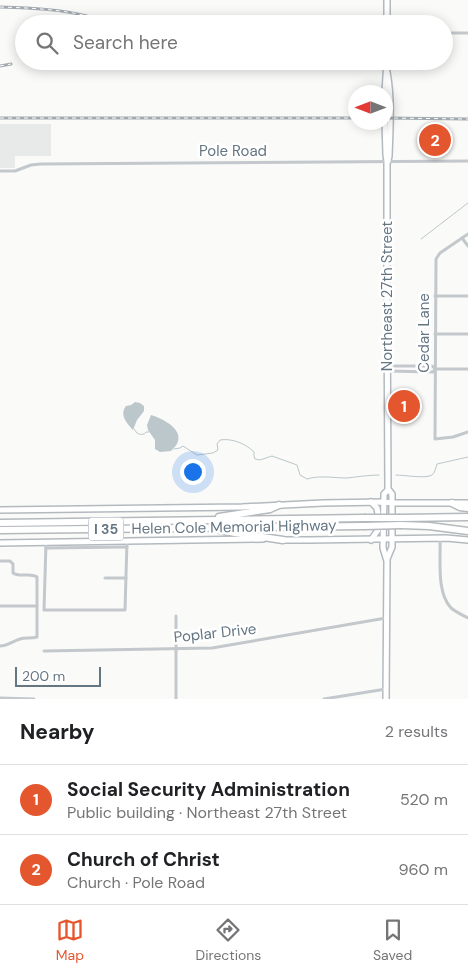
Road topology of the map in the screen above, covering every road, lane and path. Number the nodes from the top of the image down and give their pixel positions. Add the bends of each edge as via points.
1 (387, 0) edge
2 (387, 15) edge
3 (453, 33) edge
4 (468, 33) edge
5 (387, 72) joint
6 (386, 85) edge
7 (385, 130) edge
8 (387, 161) junction
9 (468, 161) edge
10 (0, 171) edge
11 (468, 234) edge
12 (462, 238) junction
13 (468, 246) edge
14 (435, 296) junction
15 (468, 296) edge
16 (435, 334) junction
17 (468, 334) edge
18 (387, 369) junction
19 (436, 369) junction
20 (468, 369) edge
21 (468, 432) edge
22 (388, 490) junction
23 (371, 502) junction
24 (384, 502) junction
25 (468, 502) edge
26 (392, 503) junction
27 (452, 503) junction
28 (279, 505) junction
29 (468, 508) edge
30 (0, 510) edge
31 (468, 517) edge
32 (203, 520) junction
33 (0, 523) edge
34 (212, 528) junction
35 (0, 530) edge
36 (468, 531) edge
37 (440, 539) junction
38 (283, 540) junction
39 (371, 540) junction
40 (383, 540) junction
41 (392, 540) junction
42 (468, 540) edge
43 (0, 542) edge
44 (44, 544) junction
45 (127, 544) junction
46 (387, 560) junction
47 (0, 561) edge
48 (105, 578) dead end
49 (126, 578) junction
50 (0, 606) edge
51 (37, 606) junction
52 (176, 616) dead end
53 (387, 618) junction
54 (468, 618) edge
55 (0, 646) edge
56 (177, 649) junction
57 (44, 651) dead end
58 (386, 689) junction
59 (0, 698) edge
60 (34, 699) edge
61 (176, 699) edge
62 (324, 699) edge
63 (386, 699) edge

1 - 2 main road
3 - 4 street
5 - 6 main road, Northeast 27th Street
5 - 8 main road, Northeast 27th Street via 390,123
7 - 8 main road, Northeast 27th Street
8 - 9 street, Pole Road
8 - 10 street, Pole Road via 41,164
8 - 18 main road, Northeast 27th Street
11 - 12 street
12 - 13 street
12 - 14 street, Cedar Lane via 436,257
14 - 15 street
14 - 16 street, Cedar Lane
16 - 17 street
16 - 19 street, Cedar Lane
18 - 19 street via 433,372
18 - 22 main road, Northeast 27th Street
19 - 20 street
19 - 21 street, Cedar Lane via 435,439
22 - 24 main road, Northeast 27th Street via 384,494
22 - 26 main road, Northeast 27th Street via 392,494
23 - 24 main road
23 - 28 main road
23 - 39 main road via 378,514 378,530
24 - 26 main road
24 - 40 main road, Northeast 27th Street
25 - 27 main road
26 - 27 main road
26 - 41 main road, Northeast 27th Street
27 - 29 highway
28 - 30 main road
28 - 32 highway
31 - 32 highway, Helen Cole Memorial Highway / I 35, bridge
32 - 33 highway, Helen Cole Memorial Highway / I 35
34 - 35 highway, Helen Cole Memorial Highway / I 35
34 - 36 highway, Helen Cole Memorial Highway / I 35, bridge via 400,525
34 - 38 highway
37 - 41 main road
37 - 42 main road
37 - 54 street via 443,593 451,607
38 - 39 main road
38 - 45 main road
39 - 40 main road
40 - 41 main road
40 - 46 main road, Northeast 27th Street
41 - 46 main road, Northeast 27th Street
43 - 44 main road
44 - 45 main road
44 - 49 street via 44,610 125,610
45 - 49 street
46 - 53 main road
47 - 51 street via 10,561 13,573 17,575 37,577
48 - 49 street
50 - 51 street
51 - 55 street via 37,637 21,638
52 - 56 street
53 - 56 street, Poplar Drive via 221,646
53 - 58 main road
56 - 57 street, Poplar Drive
56 - 61 street
58 - 62 street
58 - 63 main road
59 - 60 street

